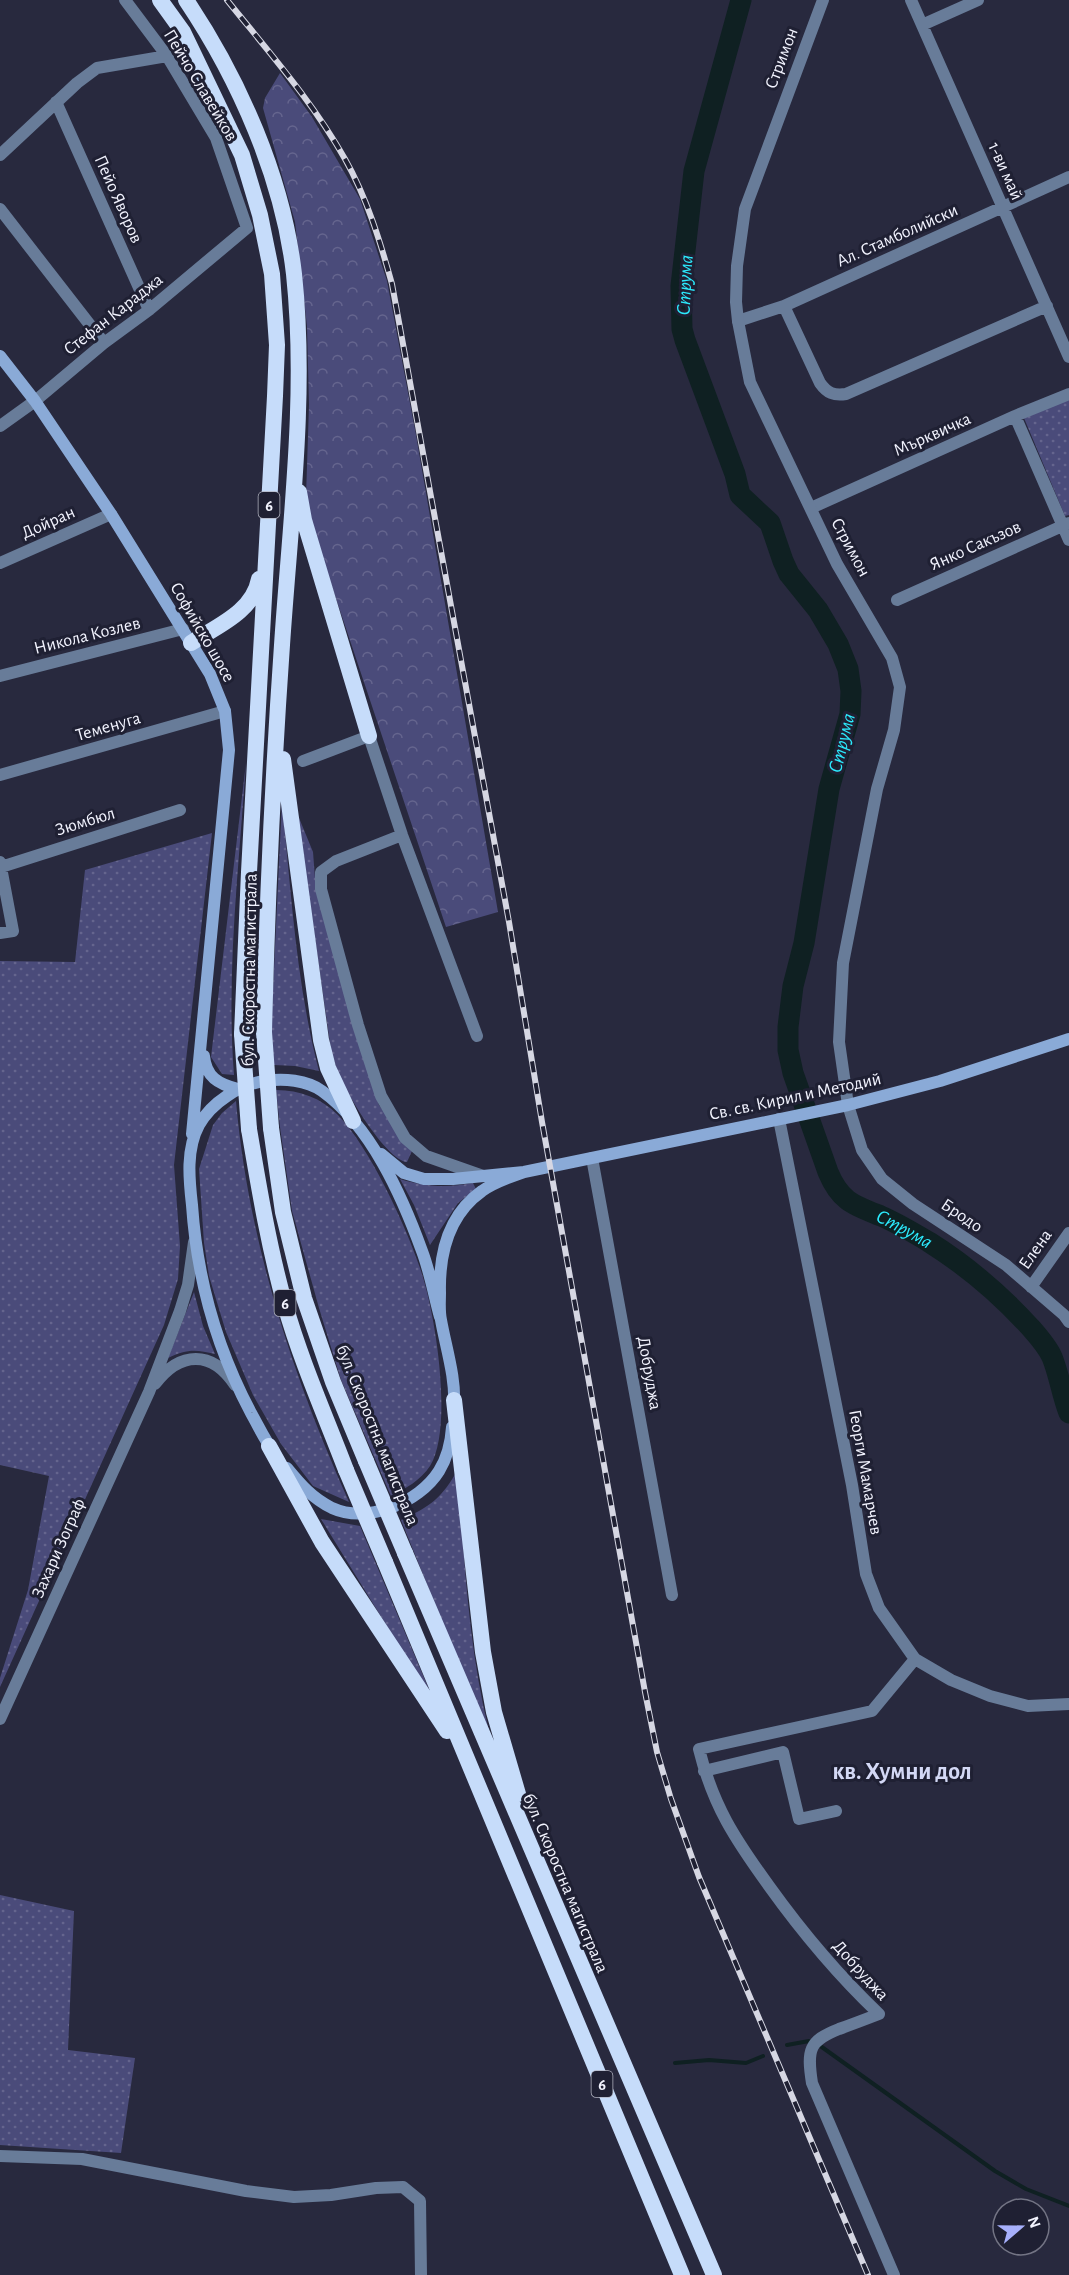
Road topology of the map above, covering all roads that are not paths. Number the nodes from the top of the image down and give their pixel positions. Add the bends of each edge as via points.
1 (125, 0) edge
2 (160, 0) edge
3 (186, 0) edge
4 (823, 0) edge
5 (911, 0) edge
6 (978, 0) edge
7 (922, 25) junction
8 (167, 56) junction
9 (56, 102) junction
10 (0, 155) edge
11 (1069, 177) edge
12 (1003, 207) junction
13 (0, 209) edge
14 (247, 228) joint
15 (784, 306) junction
16 (1047, 306) junction
17 (149, 310) junction
18 (738, 321) junction
19 (104, 343) junction
20 (0, 356) edge
21 (1069, 357) edge
22 (4, 364) edge
23 (1069, 394) edge
24 (35, 401) junction
25 (1015, 416) junction
26 (0, 426) edge
27 (294, 462) junction
28 (811, 508) junction
29 (111, 514) junction
30 (1066, 524) edge
31 (267, 533) junction
32 (1069, 540) edge
33 (0, 563) edge
34 (897, 600) dead end
35 (187, 636) junction
36 (0, 676) edge
37 (225, 711) junction
38 (277, 711) junction
39 (369, 736) junction
40 (303, 761) dead end
41 (0, 775) edge
42 (180, 810) dead end
43 (402, 835) junction
44 (1, 864) edge
45 (6, 932) edge
46 (477, 1036) dead end
47 (1069, 1039) edge
48 (202, 1043) junction
49 (238, 1089) junction
50 (842, 1106) junction
51 (779, 1119) junction
52 (852, 1124) joint
53 (359, 1128) junction
54 (191, 1144) junction
55 (592, 1158) junction
56 (524, 1172) junction
57 (483, 1176) junction
58 (1069, 1233) edge
59 (195, 1241) junction
60 (1031, 1287) junction
61 (440, 1317) junction
62 (1069, 1322) edge
63 (149, 1392) junction
64 (241, 1394) junction
65 (454, 1400) junction
66 (269, 1446) junction
67 (672, 1596) dead end
68 (915, 1659) junction
69 (1069, 1704) edge
70 (0, 1719) edge
71 (471, 1767) junction
72 (704, 1771) junction
73 (836, 1811) dead end
74 (537, 1864) junction
75 (0, 2156) edge
76 (421, 2275) edge
77 (682, 2275) edge
78 (714, 2275) edge
79 (894, 2275) edge

1 - 8 street, Пейчо Славейков
2 - 31 highway, бул. Скоростна магистрала / 6 via 183,32 242,155 261,215 272,274 278,345
3 - 27 highway, бул. Скоростна магистрала / 6 via 214,41 263,147 282,210 294,272 299,344
4 - 18 street, Стримон via 745,209 737,266
5 - 7 street, 1-ви май
6 - 7 street
7 - 12 street, 1-ви май
8 - 9 street via 97,68
8 - 14 street, Пейчо Славейков via 216,138
9 - 10 street
9 - 17 street, Пейо Яворов
11 - 12 street, Ал. Стамболийски
12 - 15 street, Ал. Стамболийски
12 - 16 street, 1-ви май
13 - 19 street
14 - 17 street, Стефан Караджа
15 - 16 street via 820,383 825,390 838,395
15 - 18 street, Ал. Стамболийски
16 - 21 street, 1-ви май
17 - 19 street, Стефан Караджа
18 - 28 street, Стримон via 750,382
19 - 24 street, Стефан Караджа
20 - 22 main road, Софийско шосе
22 - 24 main road, Софийско шосе
23 - 25 street, Мърквичка
24 - 26 street, Стефан Караджа
24 - 29 main road, Софийско шосе
25 - 28 street, Мърквичка
25 - 30 street
27 - 38 highway, бул. Скоростна магистрала / 6
27 - 39 highway via 304,520
28 - 50 street, Стримон via 837,564 892,658 900,687 843,963 839,1042
29 - 33 street, Дойран
29 - 35 main road, Софийско шосе
30 - 32 street
30 - 34 street, Янко Сакъзов
31 - 35 highway via 258,586 251,601 238,612
31 - 71 highway, бул. Скоростна магистрала / 6, bridge via 242,1034 249,1129 264,1217 299,1347 346,1470
35 - 36 street, Никола Козлев
35 - 37 main road, Софийско шосе via 216,685
37 - 41 street, Теменуга
37 - 48 main road, Софийско шосе via 229,750
38 - 53 highway via 321,1040 328,1068
38 - 74 highway, бул. Скоростна магистрала / 6, bridge via 264,1032 271,1128 283,1212 304,1298 333,1382
39 - 40 street
39 - 43 street
42 - 44 street, Зюмбюл
43 - 46 street
43 - 57 street via 336,861 321,872 321,889 381,1096 405,1138 426,1155
44 - 45 street
47 - 50 main road, Св. св. Кирил и Методий via 940,1081
48 - 49 main road, Софийско шосе via 209,1074
48 - 54 main road, Софийско шосе
49 - 53 main road via 264,1081 299,1082 321,1090
49 - 54 main road via 211,1110
50 - 51 main road, Св. св. Кирил и Методий
50 - 52 street, Стримон
51 - 55 main road, Св. св. Кирил и Методий
51 - 68 street, Георги Мамарчев via 866,1574 879,1608
52 - 60 street, Бродо via 862,1150 882,1179 1006,1265
53 - 57 main road, Св. св. Кирил и Методий via 388,1161 405,1173 424,1179
53 - 61 main road via 395,1187 423,1252
54 - 59 main road, Софийско шосе
55 - 56 main road, Св. св. Кирил и Методий
55 - 67 street, Добруджа
56 - 57 main road, Св. св. Кирил и Методий
56 - 61 main road, Св. св. Кирил и Методий via 483,1190 448,1233 440,1271
58 - 60 street, Елена
59 - 63 street, Захари Зограф via 188,1285
59 - 64 main road, Софийско шосе via 205,1294
60 - 62 street, Бродо
61 - 65 main road, Софийско шосе
63 - 64 street, Захари Зограф via 169,1367 192,1358 219,1367
63 - 70 street, Захари Зограф
64 - 66 main road, Софийско шосе
65 - 66 main road, Софийско шосе via 452,1436 437,1473 405,1501 376,1512 355,1514 334,1509 310,1495
65 - 74 highway via 483,1652 494,1712
66 - 71 highway via 322,1542
68 - 69 street, Георги Мамарчев via 990,1696 1028,1706
68 - 72 street, Добруджа via 872,1711 699,1749
71 - 77 highway, бул. Скоростна магистрала / 6
72 - 73 street via 783,1752 799,1819
72 - 79 street, Добруджа via 733,1835 787,1911 842,1978 879,2014 822,2035 815,2043 809,2065 812,2083
74 - 78 highway, бул. Скоростна магистрала / 6
75 - 76 street via 82,2159 294,2197 403,2187 420,2201

